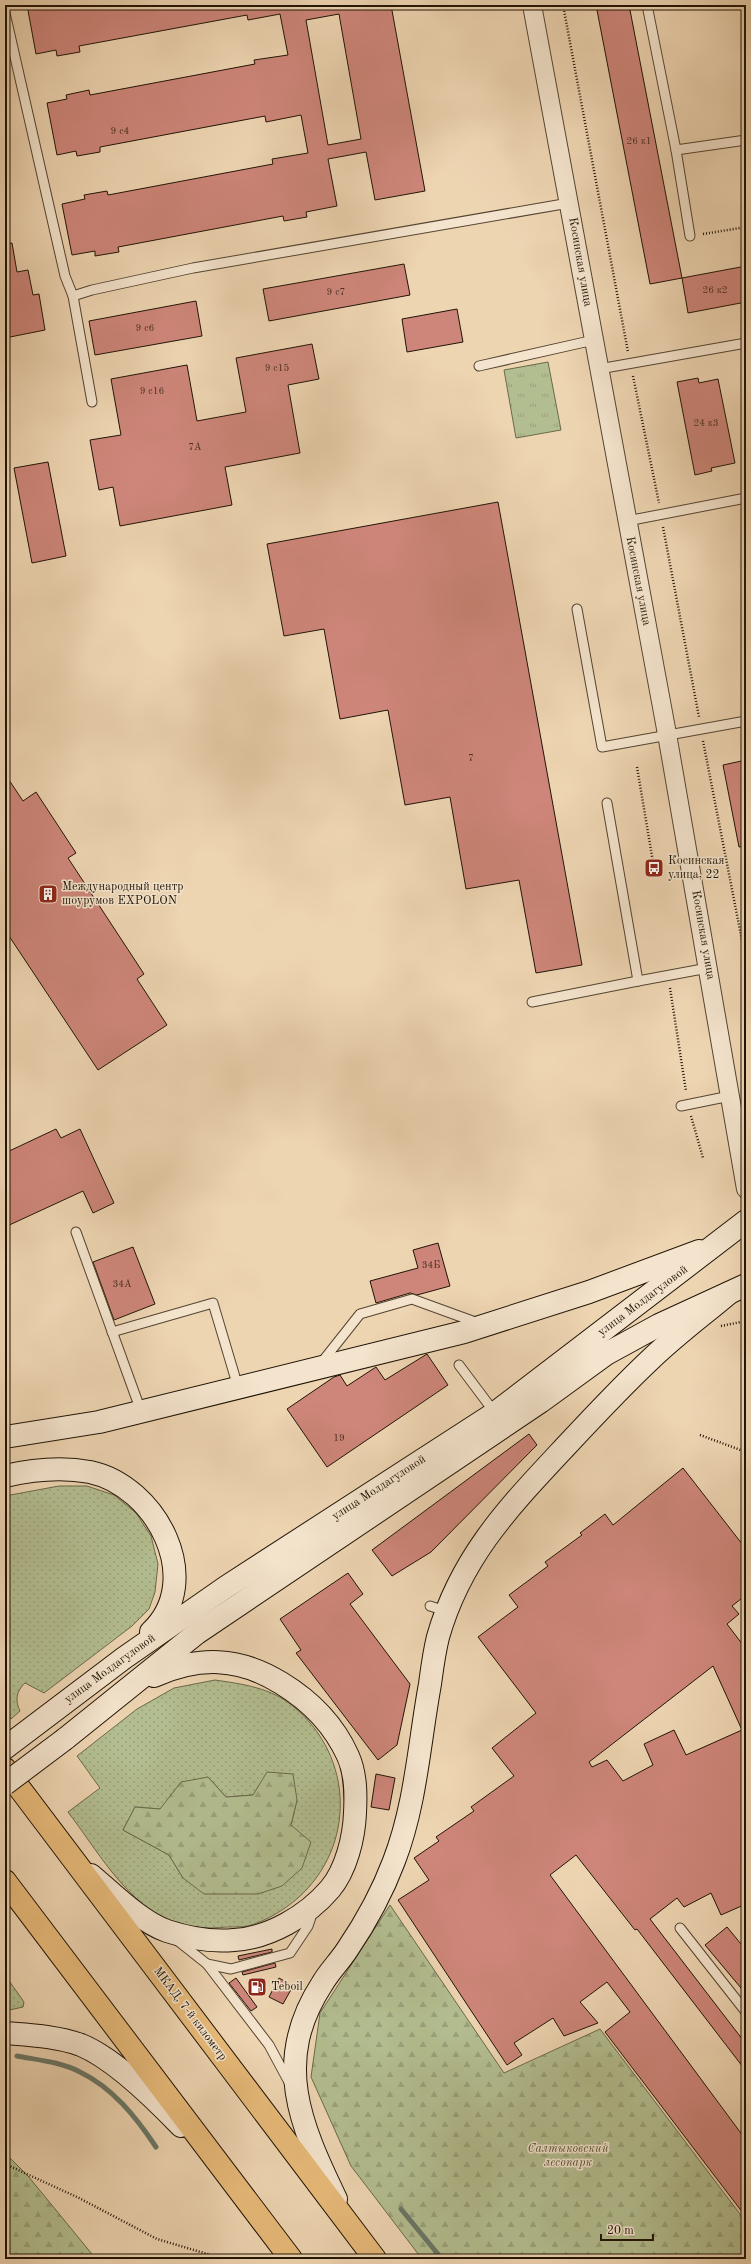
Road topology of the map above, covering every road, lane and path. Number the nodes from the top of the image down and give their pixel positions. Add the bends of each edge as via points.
1 (532, 5) edge
2 (563, 5) edge
3 (647, 5) edge
4 (5, 13) edge
5 (746, 140) edge
6 (676, 150) junction
7 (569, 203) junction
8 (746, 227) edge
9 (690, 236) joint
10 (73, 296) junction
11 (594, 340) junction
12 (746, 343) edge
13 (630, 363) junction
14 (479, 366) dead end
15 (599, 369) junction
16 (92, 402) dead end
17 (746, 498) edge
18 (661, 514) junction
19 (627, 521) junction
20 (577, 609) dead end
21 (746, 721) edge
22 (701, 728) junction
23 (667, 734) junction
24 (638, 767) dead end
25 (607, 803) dead end
26 (654, 868) dead end
27 (746, 961) edge
28 (708, 968) junction
29 (668, 976) junction
30 (638, 981) junction
31 (532, 1002) dead end
32 (730, 1096) junction
33 (685, 1106) junction
34 (703, 1158) dead end
35 (744, 1159) edge
36 (746, 1189) edge
37 (746, 1221) edge
38 (76, 1232) dead end
39 (717, 1244) junction
40 (737, 1289) edge
41 (484, 1326) junction
42 (112, 1332) junction
43 (459, 1365) dead end
44 (318, 1368) junction
45 (238, 1388) junction
46 (141, 1411) junction
47 (495, 1413) junction
48 (700, 1435) dead end
49 (5, 1437) edge
50 (746, 1452) edge
51 (5, 1476) edge
52 (124, 1658) junction
53 (131, 1687) junction
54 (5, 1748) edge
55 (5, 1769) edge
56 (5, 1784) edge
57 (74, 1860) junction
58 (5, 1881) edge
59 (316, 1902) junction
60 (680, 1928) dead end
61 (165, 1930) junction
62 (207, 1964) junction
63 (746, 2012) edge
64 (5, 2033) edge
65 (297, 2097) junction
66 (5, 2164) edge
67 (220, 2166) junction
68 (347, 2222) junction
69 (224, 2259) edge
70 (291, 2259) edge
71 (375, 2259) edge

1 - 7 street, Косинская улица
2 - 13 path
3 - 6 lane
4 - 10 lane via 65,276
5 - 6 lane
6 - 9 lane
7 - 10 lane via 193,268
7 - 11 street, Косинская улица
8 - 9 path
10 - 16 lane
11 - 14 lane
11 - 15 street, Косинская улица
12 - 13 lane
13 - 15 lane
13 - 18 path
15 - 19 street, Косинская улица
17 - 18 lane
18 - 19 lane
18 - 22 path
19 - 23 street, Косинская улица
20 - 23 lane via 602,747
21 - 22 lane
22 - 23 lane
22 - 27 path
23 - 28 street, Косинская улица
24 - 26 path
25 - 30 lane
28 - 29 lane
28 - 32 street, Косинская улица
29 - 30 lane
29 - 33 path
30 - 31 lane
32 - 33 lane
32 - 35 street, Косинская улица
33 - 34 path
35 - 36 street, Косинская улица
37 - 39 main road, улица Молдагуловой
38 - 42 lane
39 - 41 main road via 589,1292
39 - 47 main road, улица Молдагуловой
40 - 53 main road, улица Молдагуловой via 659,1325 606,1354 540,1402 198,1634
40 - 65 main road via 652,1358 508,1508 438,1609 437,1641 412,1804 394,1861 372,1910 307,2009 299,2032 294,2066
41 - 44 main road
41 - 44 lane via 412,1299 360,1314
42 - 45 lane via 213,1303
42 - 46 lane
43 - 47 lane
44 - 45 main road
45 - 46 main road
46 - 49 main road via 99,1422
47 - 52 main road, улица Молдагуловой via 226,1587
48 - 50 path
51 - 52 main road via 58,1469 90,1472 118,1484 140,1500 157,1520 170,1547 175,1575 173,1600 161,1623
52 - 54 main road, улица Молдагуловой
53 - 56 main road, улица Молдагуловой, bridge
53 - 59 main road via 178,1666 204,1662 236,1663 268,1675 300,1694 328,1723 348,1756 356,1789 355,1824 347,1859 330,1889
55 - 57 highway, МКАД, 7-й километр
57 - 61 main road via 127,1907
57 - 68 highway, МКАД, 7-й километр
58 - 67 highway
59 - 61 main road via 271,1932 234,1940 195,1938
59 - 62 lane via 308,1926 290,1953 231,1969
60 - 63 lane
61 - 62 lane
62 - 65 lane via 269,2045
64 - 67 main road via 52,2037 74,2043 111,2064 159,2104
65 - 68 main road via 310,2144
66 - 69 path via 79,2198 157,2239
67 - 70 highway
68 - 71 highway, МКАД, 7-й километр

